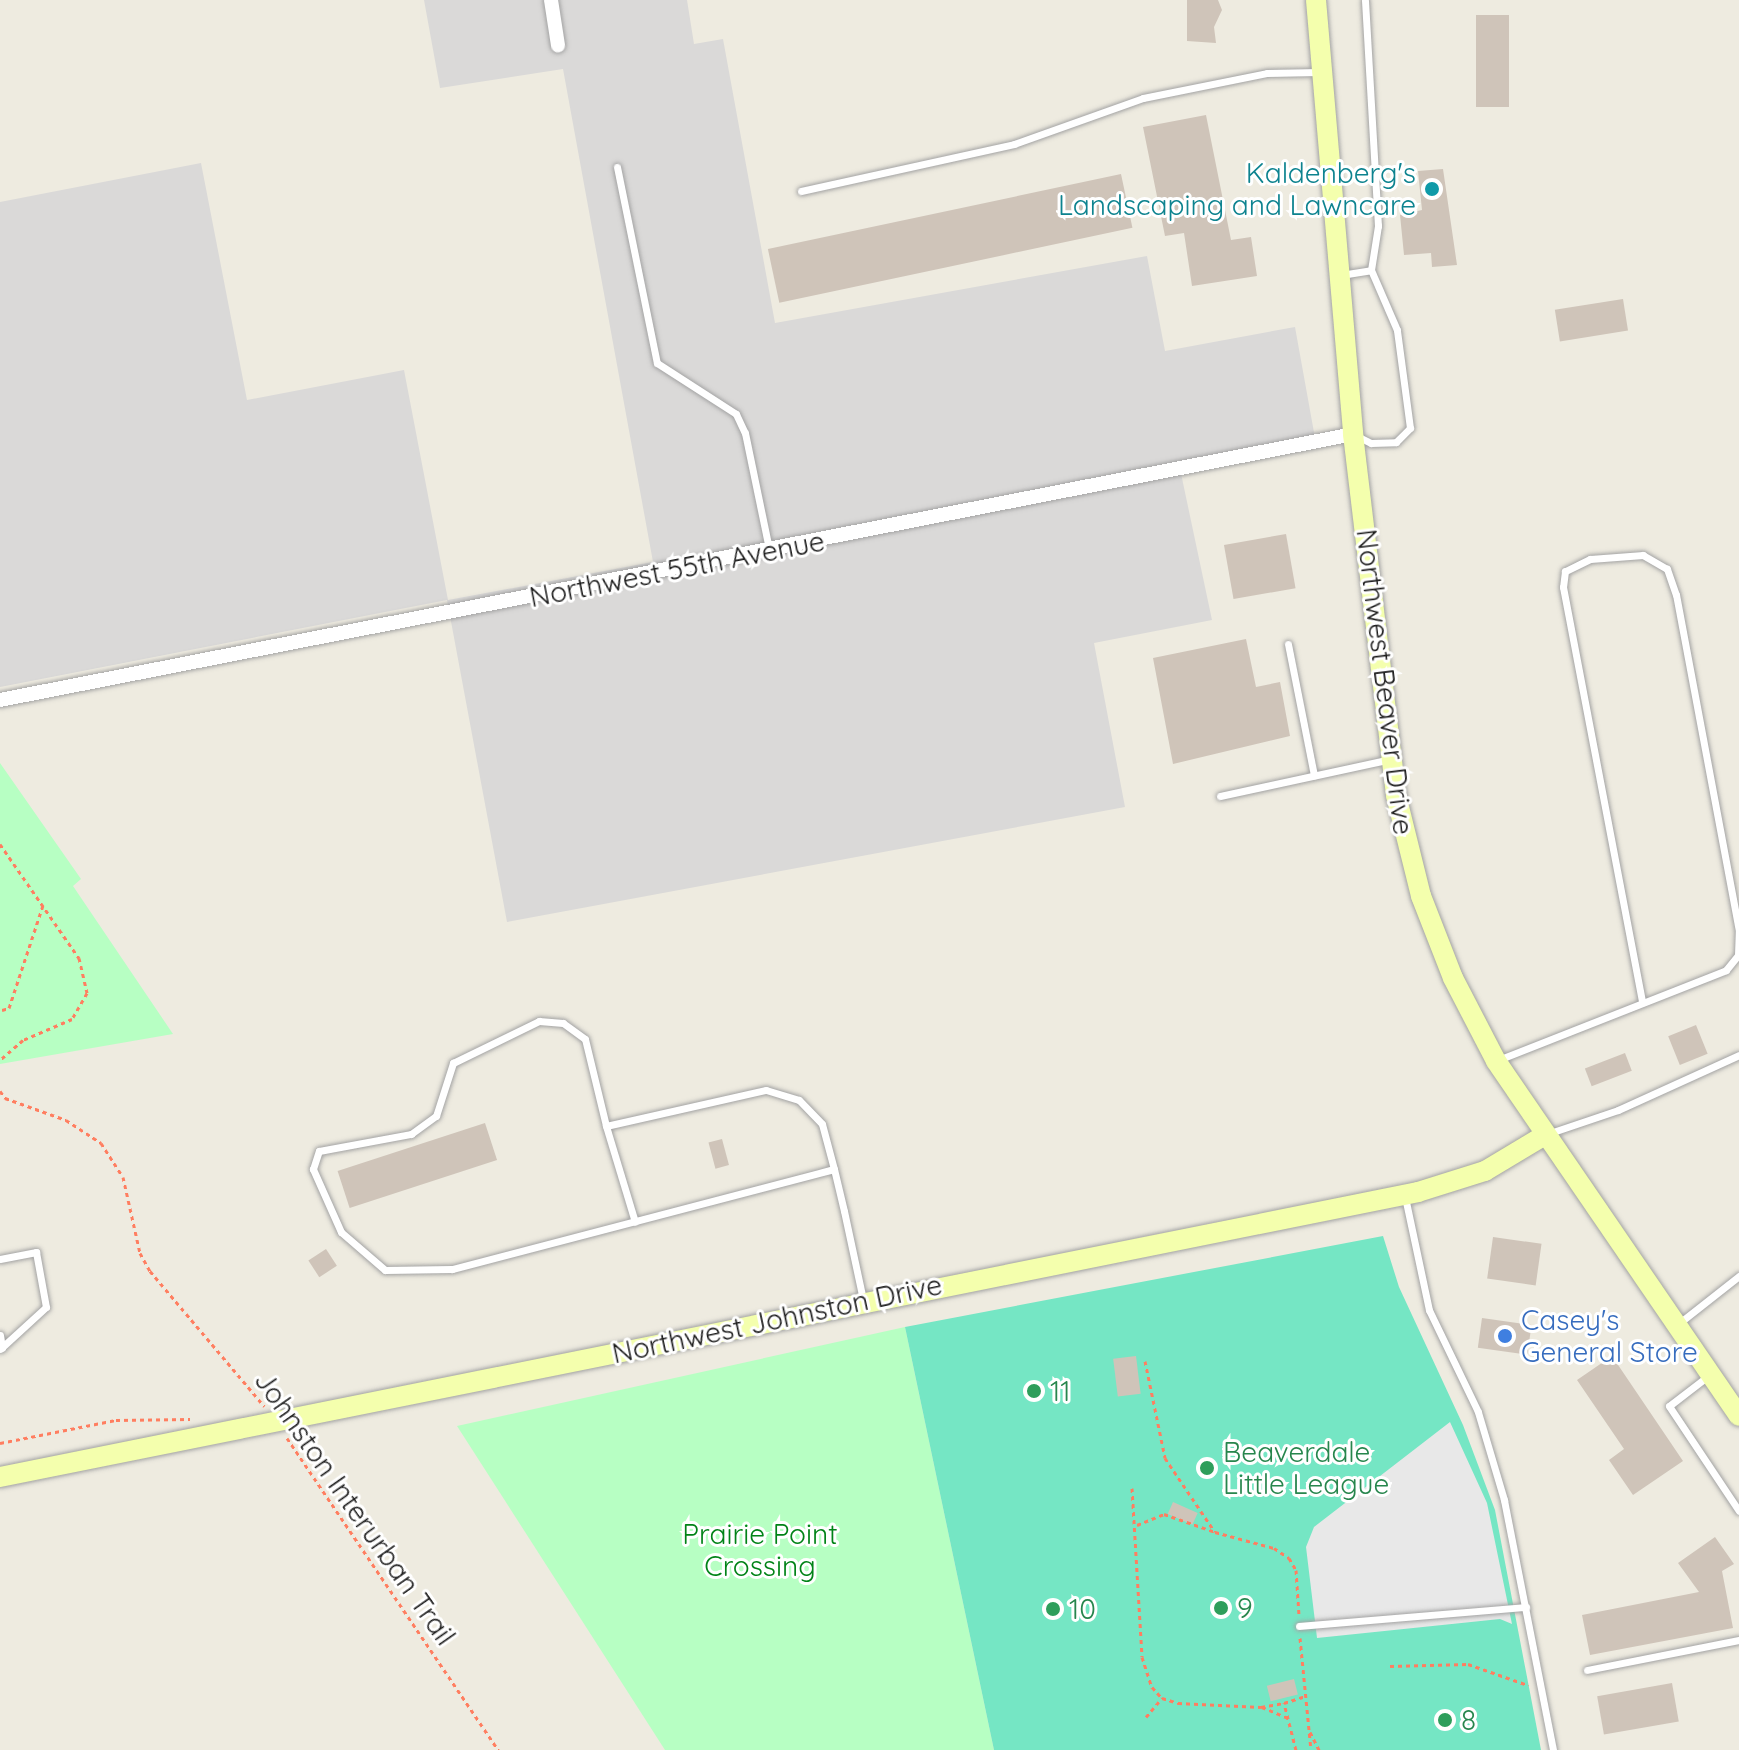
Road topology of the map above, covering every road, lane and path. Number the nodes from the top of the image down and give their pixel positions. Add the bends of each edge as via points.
1 (551, 0) edge
2 (1316, 0) edge
3 (1365, 0) edge
4 (558, 45) dead end
5 (1321, 72) junction
6 (617, 167) dead end
7 (801, 191) dead end
8 (1371, 270) junction
9 (1339, 275) junction
10 (1353, 434) junction
11 (770, 551) junction
12 (1288, 644) dead end
13 (0, 700) edge
14 (1393, 759) junction
15 (1314, 775) junction
16 (1220, 796) dead end
17 (0, 844) edge
18 (43, 905) junction
19 (1739, 963) edge
20 (1726, 970) junction
21 (1642, 1003) junction
22 (2, 1010) dead end
23 (1739, 1055) edge
24 (0, 1060) edge
25 (1496, 1061) junction
26 (0, 1091) edge
27 (606, 1126) junction
28 (1545, 1135) junction
29 (834, 1169) junction
30 (1405, 1194) junction
31 (635, 1222) junction
32 (0, 1259) edge
33 (1739, 1276) edge
34 (863, 1300) junction
35 (1676, 1326) junction
36 (0, 1335) edge
37 (1, 1349) edge
38 (1145, 1361) dead end
39 (1710, 1375) junction
40 (1737, 1408) edge
41 (250, 1410) dead end
42 (271, 1415) junction
43 (204, 1419) dead end
44 (0, 1443) edge
45 (0, 1477) edge
46 (1132, 1488) dead end
47 (1739, 1511) edge
48 (1137, 1525) junction
49 (1215, 1532) junction
50 (1526, 1607) junction
51 (1299, 1626) junction
52 (1739, 1640) edge
53 (1390, 1666) dead end
54 (1587, 1670) dead end
55 (1542, 1692) junction
56 (1305, 1696) junction
57 (1162, 1698) junction
58 (1284, 1703) junction
59 (1261, 1707) junction
60 (1146, 1717) dead end
61 (1288, 1718) junction
62 (1308, 1727) junction
63 (498, 1750) edge
64 (1296, 1750) edge
65 (1311, 1750) edge
66 (1319, 1750) edge
67 (1553, 1750) edge

1 - 4 street
2 - 5 street, Northwest Beaver Drive
3 - 8 lane via 1378,226
5 - 7 lane via 1267,73 1143,98 1014,144
5 - 9 street, Northwest Beaver Drive
6 - 11 lane via 657,363 736,414 745,433
8 - 9 lane
8 - 10 lane via 1397,330 1410,428 1396,442 1371,443
9 - 10 street, Northwest Beaver Drive
10 - 11 street, Northwest 55th Avenue
10 - 14 street, Northwest Beaver Drive
11 - 13 street, Northwest 55th Avenue
12 - 15 lane
14 - 15 lane
14 - 25 street, Northwest Beaver Drive via 1405,845 1421,896 1453,978
15 - 16 lane
17 - 18 path
18 - 22 path via 9,1008
18 - 24 path via 79,958 87,993 72,1019 23,1040
19 - 20 lane
20 - 21 lane
20 - 21 lane via 1738,955 1739,931 1676,595 1667,569 1643,555 1590,559 1565,571 1563,587
21 - 25 lane
23 - 28 lane via 1618,1110
25 - 28 street, Northwest Beaver Drive
26 - 42 path, Johnston Interurban Trail via 5,1098 66,1120 101,1143 123,1177 140,1253 150,1271
27 - 29 lane via 766,1090 799,1100 822,1124
27 - 31 lane
27 - 31 lane via 585,1039 563,1023 539,1021 453,1063 436,1116 411,1134 319,1151 313,1169 341,1232 385,1270 452,1269
28 - 30 street, Northwest Johnston Drive via 1485,1171
28 - 35 street, Northwest Beaver Drive
29 - 31 lane
29 - 34 lane
30 - 34 street, Northwest Johnston Drive
30 - 50 lane via 1429,1310 1478,1412 1513,1535
32 - 37 lane via 36,1252 46,1307
33 - 35 lane
34 - 42 street, Northwest Johnston Drive
35 - 39 street, Northwest Beaver Drive
36 - 37 lane
38 - 49 path via 1165,1458
39 - 40 street, Northwest Beaver Drive
39 - 47 lane via 1669,1406
41 - 42 path
42 - 45 street, Northwest Johnston Drive
42 - 63 path, Johnston Interurban Trail
43 - 44 path via 116,1420
46 - 48 path
48 - 49 path via 1164,1514
48 - 57 path via 1142,1657
49 - 51 path via 1274,1548 1289,1558 1296,1570
50 - 51 lane
50 - 55 lane
51 - 56 path
52 - 54 lane
53 - 55 path via 1468,1664
55 - 67 lane
56 - 58 path
56 - 62 path
57 - 59 path
57 - 60 path
58 - 59 path
58 - 61 path
59 - 61 path
61 - 64 path
62 - 65 path
62 - 66 path

